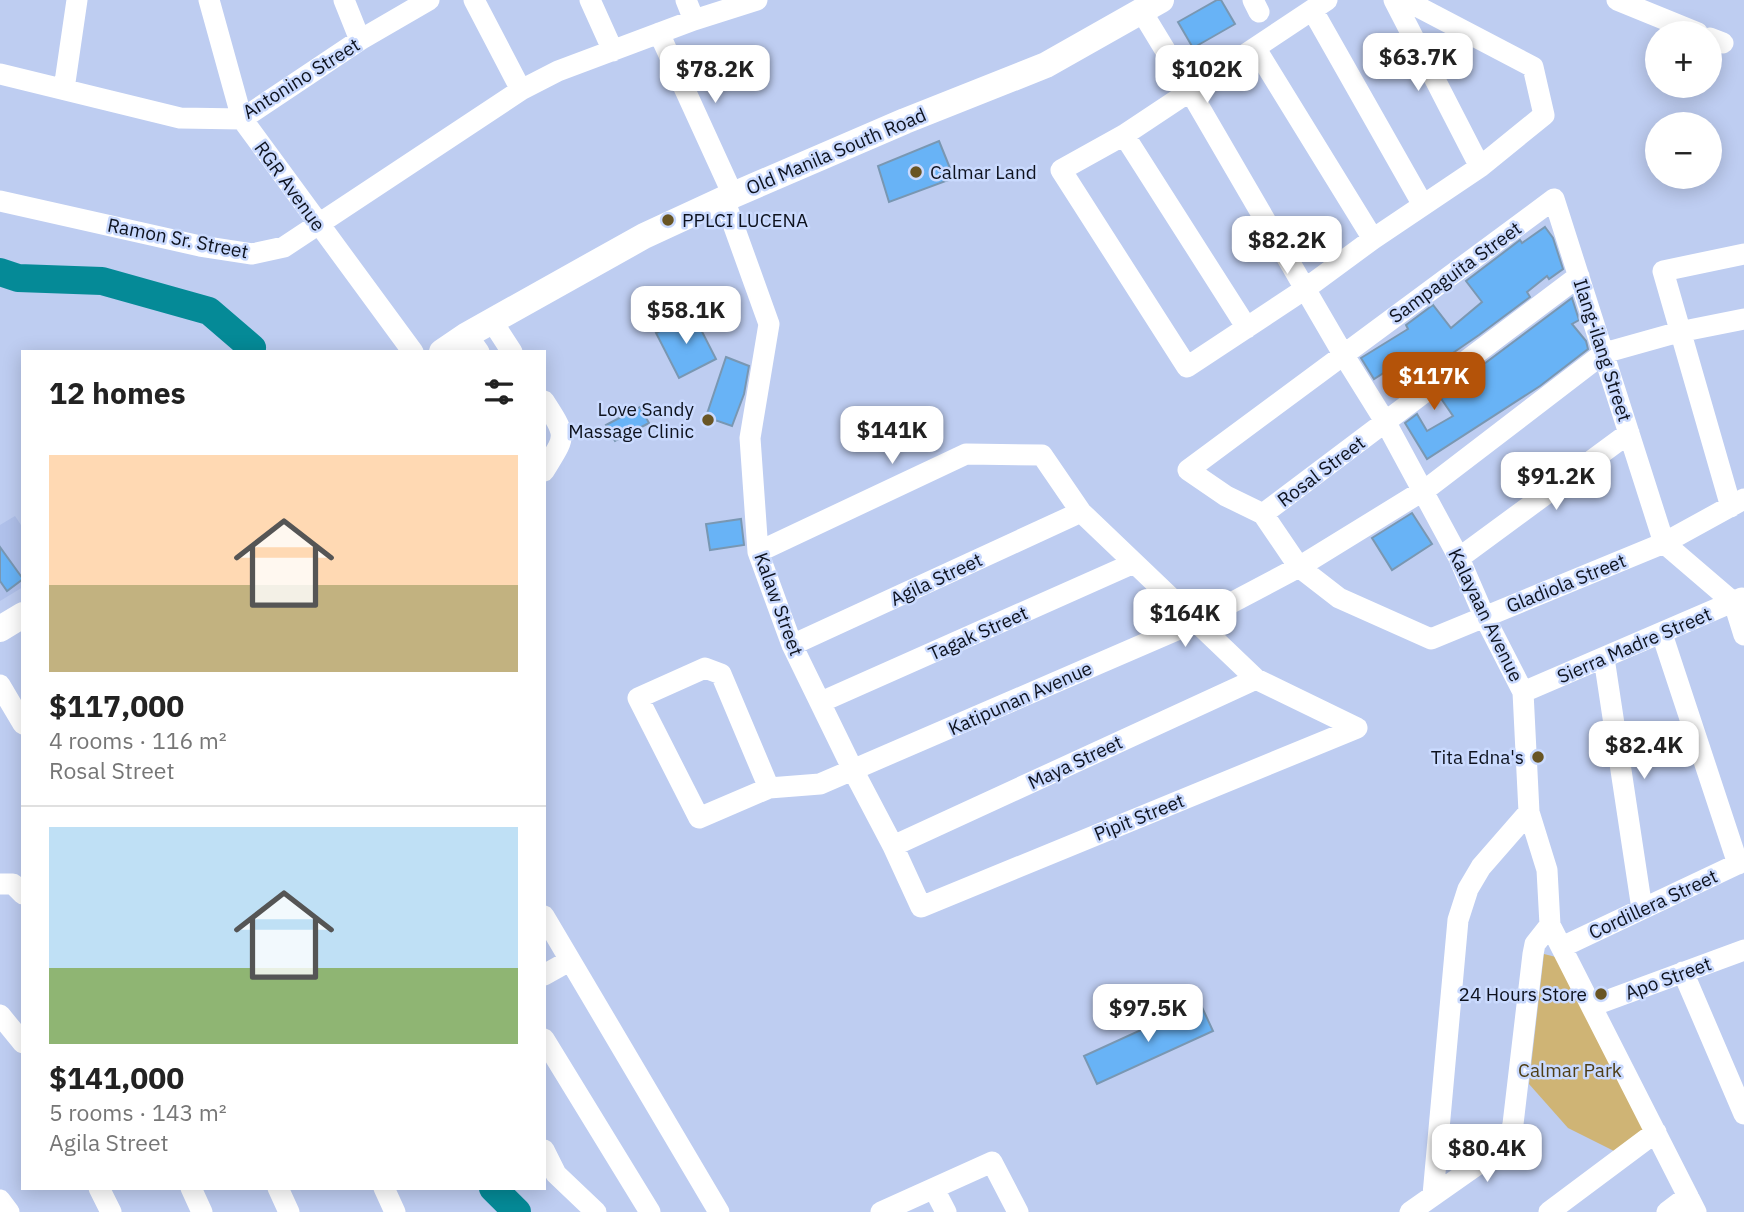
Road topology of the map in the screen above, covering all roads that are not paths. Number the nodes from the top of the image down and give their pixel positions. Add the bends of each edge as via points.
1 (77, 0) edge
2 (209, 0) edge
3 (344, 0) edge
4 (429, 0) edge
5 (474, 0) edge
6 (590, 0) edge
7 (757, 0) edge
8 (1394, 0) edge
9 (1405, 0) edge
10 (1617, 0) edge
11 (1320, 5) edge
12 (1151, 6) edge
13 (690, 10) edge
14 (1669, 21) edge
15 (659, 33) junction
16 (360, 40) junction
17 (1256, 49) junction
18 (613, 51) junction
19 (0, 74) edge
20 (64, 89) junction
21 (521, 90) junction
22 (1190, 91) junction
23 (242, 119) junction
24 (1124, 135) junction
25 (1480, 167) junction
26 (728, 197) junction
27 (1554, 199) joint
28 (0, 201) edge
29 (1423, 205) junction
30 (319, 225) junction
31 (1373, 239) junction
32 (1744, 254) edge
33 (1579, 276) junction
34 (1305, 289) junction
35 (1744, 318) edge
36 (492, 321) junction
37 (1247, 328) junction
38 (1679, 332) junction
39 (473, 343) edge
40 (412, 350) edge
41 (449, 350) edge
42 (511, 350) edge
43 (1604, 353) junction
44 (1343, 354) junction
45 (546, 404) edge
46 (1385, 423) junction
47 (1629, 433) junction
48 (546, 468) edge
49 (1423, 491) junction
50 (1738, 503) edge
51 (1081, 512) junction
52 (1263, 514) junction
53 (1664, 543) junction
54 (758, 552) junction
55 (1459, 558) junction
56 (1134, 564) junction
57 (1299, 568) junction
58 (1739, 600) edge
59 (21, 616) edge
60 (1484, 616) junction
61 (1195, 622) junction
62 (0, 629) edge
63 (1662, 634) junction
64 (1744, 635) edge
65 (792, 645) junction
66 (1604, 658) junction
67 (1256, 679) junction
68 (0, 685) edge
69 (1523, 692) junction
70 (821, 702) junction
71 (21, 720) edge
72 (853, 770) junction
73 (769, 788) junction
74 (1529, 813) junction
75 (893, 846) junction
76 (1741, 862) edge
77 (0, 884) edge
78 (21, 892) edge
79 (921, 907) joint
80 (1642, 909) junction
81 (546, 920) edge
82 (1550, 925) junction
83 (1562, 947) junction
84 (1744, 950) edge
85 (569, 961) junction
86 (1683, 972) junction
87 (546, 974) edge
88 (1592, 1006) junction
89 (0, 1015) edge
90 (21, 1041) edge
91 (546, 1042) edge
92 (1744, 1114) edge
93 (1656, 1132) junction
94 (546, 1154) edge
95 (934, 1189) junction
96 (100, 1190) edge
97 (192, 1190) edge
98 (279, 1190) edge
99 (385, 1190) edge
100 (1433, 1195) junction
101 (0, 1200) edge
102 (1692, 1204) edge
103 (9, 1212) edge
104 (111, 1212) edge
105 (202, 1212) edge
106 (289, 1212) edge
107 (395, 1212) edge
108 (597, 1212) edge
109 (650, 1212) edge
110 (719, 1212) edge
111 (881, 1212) edge
112 (946, 1212) edge
113 (1018, 1212) edge
114 (1410, 1212) edge
115 (1549, 1212) edge
116 (1667, 1212) edge

1 - 20 street
2 - 23 street, RGR Avenue
3 - 16 street
4 - 16 street, Antonino Street
5 - 21 street
6 - 18 street
7 - 13 street, Ramon Sr. Street
8 - 25 street
9 - 25 street via 1533,67 1544,115
10 - 14 street
11 - 17 street
11 - 29 street
12 - 22 street, Kalayaan Avenue
12 - 26 main road, Old Manila South Road via 1046,65
13 - 15 street, Ramon Sr. Street
15 - 18 street, Ramon Sr. Street
15 - 26 street, Kalaw Street
16 - 23 street, Antonino Street
17 - 22 street
17 - 31 street
18 - 21 street, Ramon Sr. Street
19 - 20 street, Antonino Street
20 - 23 street, Antonino Street via 180,118
21 - 30 street, Ramon Sr. Street
22 - 24 street
22 - 34 street, Kalayaan Avenue
23 - 30 street, RGR Avenue
24 - 37 street
24 - 37 street via 1061,170 1187,367
25 - 29 street
26 - 36 main road, Old Manila South Road via 603,257
26 - 54 street, Kalaw Street via 769,324 750,438
27 - 33 street, Ilang-ilang Street
27 - 44 street, Sampaguita Street
28 - 30 street, Ramon Sr. Street via 252,254 284,247
29 - 31 street
30 - 40 street, RGR Avenue
31 - 34 street
32 - 38 street via 1663,271
33 - 43 street, Ilang-ilang Street
33 - 46 street, Rosal Street
34 - 37 street
34 - 44 street, Kalayaan Avenue
35 - 38 street
36 - 39 main road, Old Manila South Road
36 - 42 street
38 - 43 street
38 - 50 street
39 - 41 main road, Old Manila South Road
43 - 47 street, Ilang-ilang Street
43 - 49 street, Katipunan Avenue
44 - 46 street, Kalayaan Avenue
44 - 52 street, Sampaguita Street via 1188,470
45 - 48 street via 561,426 562,442
46 - 49 street, Kalayaan Avenue
46 - 52 street, Rosal Street
47 - 53 street, Ilang-ilang Street
47 - 55 street
49 - 55 street, Kalayaan Avenue
49 - 57 street, Katipunan Avenue
50 - 53 street, Gladiola Street
51 - 54 street via 1042,455 966,454
51 - 56 street
51 - 65 street, Agila Street
52 - 57 street, Gladiola Street
53 - 58 street
53 - 60 street, Gladiola Street
54 - 65 street, Kalaw Street
55 - 60 street, Kalayaan Avenue
56 - 61 street
56 - 70 street, Tagak Street
57 - 60 street, Gladiola Street via 1339,598 1431,639
57 - 61 street, Katipunan Avenue
58 - 63 street, Sierra Madre Street
58 - 64 street
59 - 62 main road
60 - 69 street, Kalayaan Avenue
61 - 67 street
61 - 72 street, Katipunan Avenue
63 - 66 street, Sierra Madre Street
63 - 76 street
65 - 70 street, Kalaw Street
66 - 69 street, Sierra Madre Street
66 - 80 street
67 - 75 street, Maya Street
67 - 79 street, Pipit Street via 1357,728
68 - 71 street
69 - 74 street, Kalayaan Avenue
70 - 72 street, Kalaw Street
72 - 73 street, Katipunan Avenue via 820,784
72 - 75 street, Kalaw Street
73 - 73 street, Katipunan Avenue via 721,674 705,668 638,698 699,818
74 - 82 street, Kalayaan Avenue via 1547,870
74 - 100 street via 1480,867 1458,920
75 - 79 street, Kalaw Street
76 - 80 street, Cordillera Street
77 - 78 street via 13,884
80 - 83 street, Cordillera Street
81 - 85 street
82 - 83 street, Kalayaan Avenue
82 - 100 street via 1533,954 1509,1140
83 - 88 street, Kalayaan Avenue
84 - 86 street, Apo Street
85 - 87 street
85 - 110 street
86 - 88 street, Apo Street
86 - 92 street
88 - 93 street, Kalayaan Avenue
89 - 90 street
91 - 109 street
93 - 102 street, Kalayaan Avenue
93 - 115 street
94 - 108 street via 556,1174
95 - 111 street
95 - 112 street
95 - 113 street via 992,1162
96 - 104 street
97 - 105 street
98 - 106 street
99 - 107 street
100 - 114 street
101 - 103 street
102 - 116 street

